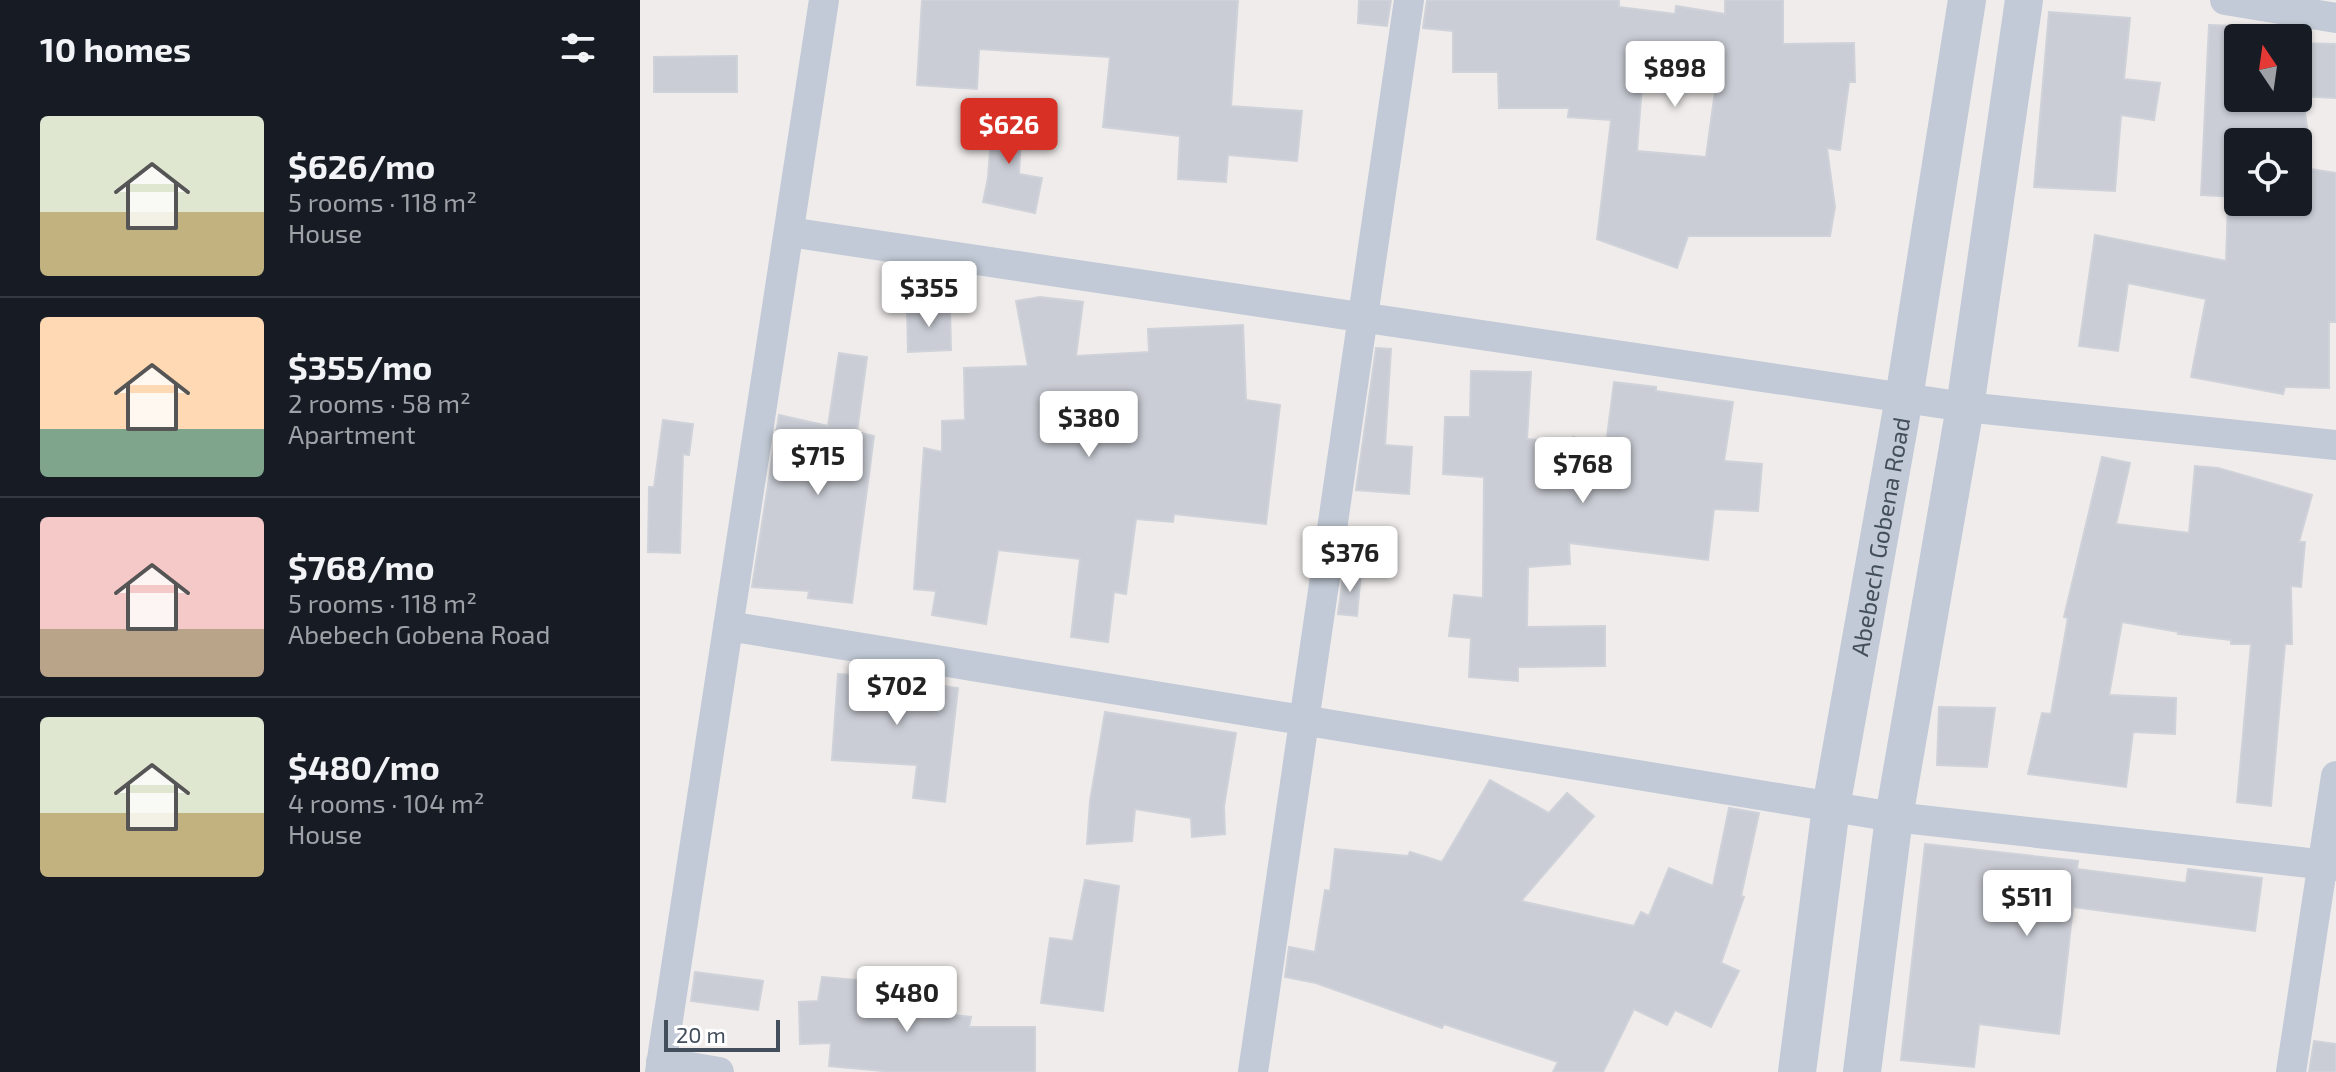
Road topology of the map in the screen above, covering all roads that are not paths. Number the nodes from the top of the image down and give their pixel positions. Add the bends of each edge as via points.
1 (824, 0) edge
2 (1409, 0) edge
3 (1967, 0) edge
4 (2024, 0) edge
5 (2225, 0) edge
6 (2336, 18) edge
7 (789, 232) junction
8 (1363, 317) junction
9 (1904, 398) junction
10 (1965, 407) junction
11 (2336, 445) edge
12 (728, 626) junction
13 (1304, 721) junction
14 (2336, 776) edge
15 (1831, 807) junction
16 (1894, 817) junction
17 (2329, 865) edge
18 (661, 1067) edge
19 (719, 1072) edge
20 (1253, 1072) edge
21 (1797, 1072) edge
22 (1862, 1072) edge
23 (2291, 1072) edge

1 - 7 street
2 - 8 street
3 - 9 street, Abebech Gobena Road
4 - 10 street
5 - 6 street
7 - 8 street
7 - 12 street
8 - 9 street
8 - 13 street
9 - 10 street
9 - 15 street, Abebech Gobena Road
10 - 11 street
10 - 16 street
12 - 13 street
12 - 18 street
13 - 15 street
13 - 20 street
14 - 17 street
15 - 16 street
15 - 21 street, Abebech Gobena Road
16 - 17 street
16 - 22 street
17 - 23 street
18 - 19 street

